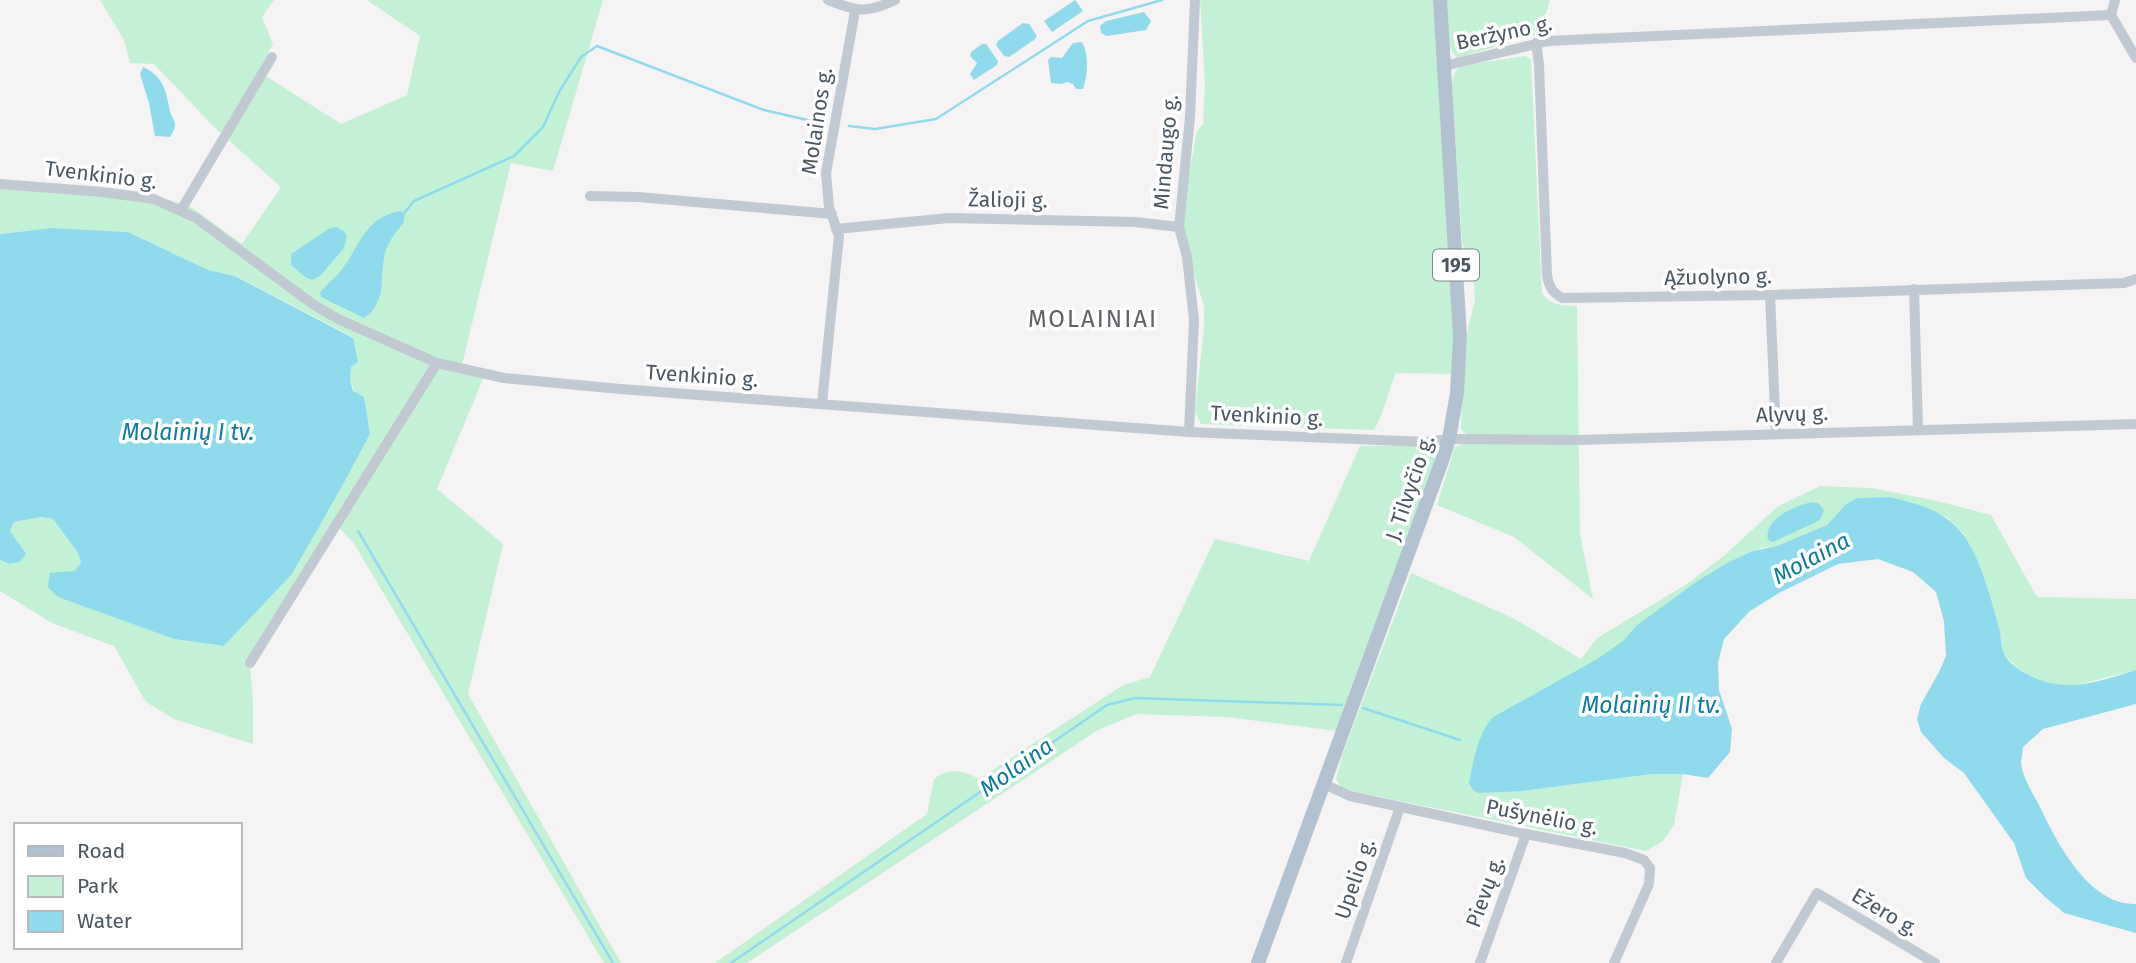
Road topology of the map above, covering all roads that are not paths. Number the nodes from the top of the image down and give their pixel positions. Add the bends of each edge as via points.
1 (828, 0) edge
2 (895, 0) edge
3 (1195, 0) edge
4 (1440, 0) edge
5 (2115, 0) edge
6 (855, 10) junction
7 (2111, 15) junction
8 (1536, 43) junction
9 (272, 57) dead end
10 (2136, 58) edge
11 (1444, 66) junction
12 (0, 184) edge
13 (590, 196) dead end
14 (181, 210) junction
15 (832, 214) junction
16 (1179, 228) junction
17 (836, 229) junction
18 (2136, 279) edge
19 (1914, 289) junction
20 (1770, 295) junction
21 (437, 363) junction
22 (822, 404) junction
23 (2136, 424) edge
24 (1918, 429) junction
25 (1189, 432) junction
26 (1776, 434) junction
27 (1449, 439) junction
28 (250, 663) dead end
29 (1324, 784) junction
30 (1400, 807) junction
31 (1527, 834) junction
32 (1258, 963) edge
33 (1346, 963) edge
34 (1480, 963) edge
35 (1614, 963) edge
36 (1776, 963) edge
37 (1935, 963) edge

1 - 6 street
2 - 6 street
3 - 16 street, Mindaugo g.
4 - 11 main road, J. Tilvyčio g. / 195
5 - 7 street
6 - 15 street, Molainos g. via 826,173
7 - 8 street, Beržyno g.
7 - 10 street
8 - 11 street, Beržyno g.
8 - 20 street, Ąžuolyno g. via 1547,275 1554,293 1577,299
9 - 14 street
11 - 27 main road, J. Tilvyčio g. / 195 via 1460,337
12 - 14 street, Tvenkinio g. via 140,197
13 - 15 street
14 - 21 street, Tvenkinio g. via 314,305
15 - 17 street, Molainos g.
16 - 17 street, Žalioji g. via 1135,222 949,218
16 - 25 street, Mindaugo g. via 1194,320
17 - 22 street, Molainos g. via 839,236
18 - 19 street, Ąžuolyno g.
19 - 20 street, Ąžuolyno g.
19 - 24 street
20 - 26 street
21 - 22 street, Tvenkinio g. via 504,378
21 - 28 street
22 - 25 street, Tvenkinio g.
23 - 24 street, Alyvų g.
24 - 26 street, Alyvų g.
25 - 27 street, Tvenkinio g. via 1427,442
26 - 27 street, Alyvų g.
27 - 29 main road, J. Tilvyčio g. / 195
29 - 30 street, Pušynėlio g. via 1350,796
29 - 32 main road, J. Tilvyčio g. / 195
30 - 31 street, Pušynėlio g.
30 - 33 street, Upelio g.
31 - 34 street, Pievų g.
31 - 35 street, Pušynėlio g. via 1625,852 1648,864 1649,884
36 - 37 street, Ežero g. via 1816,894

